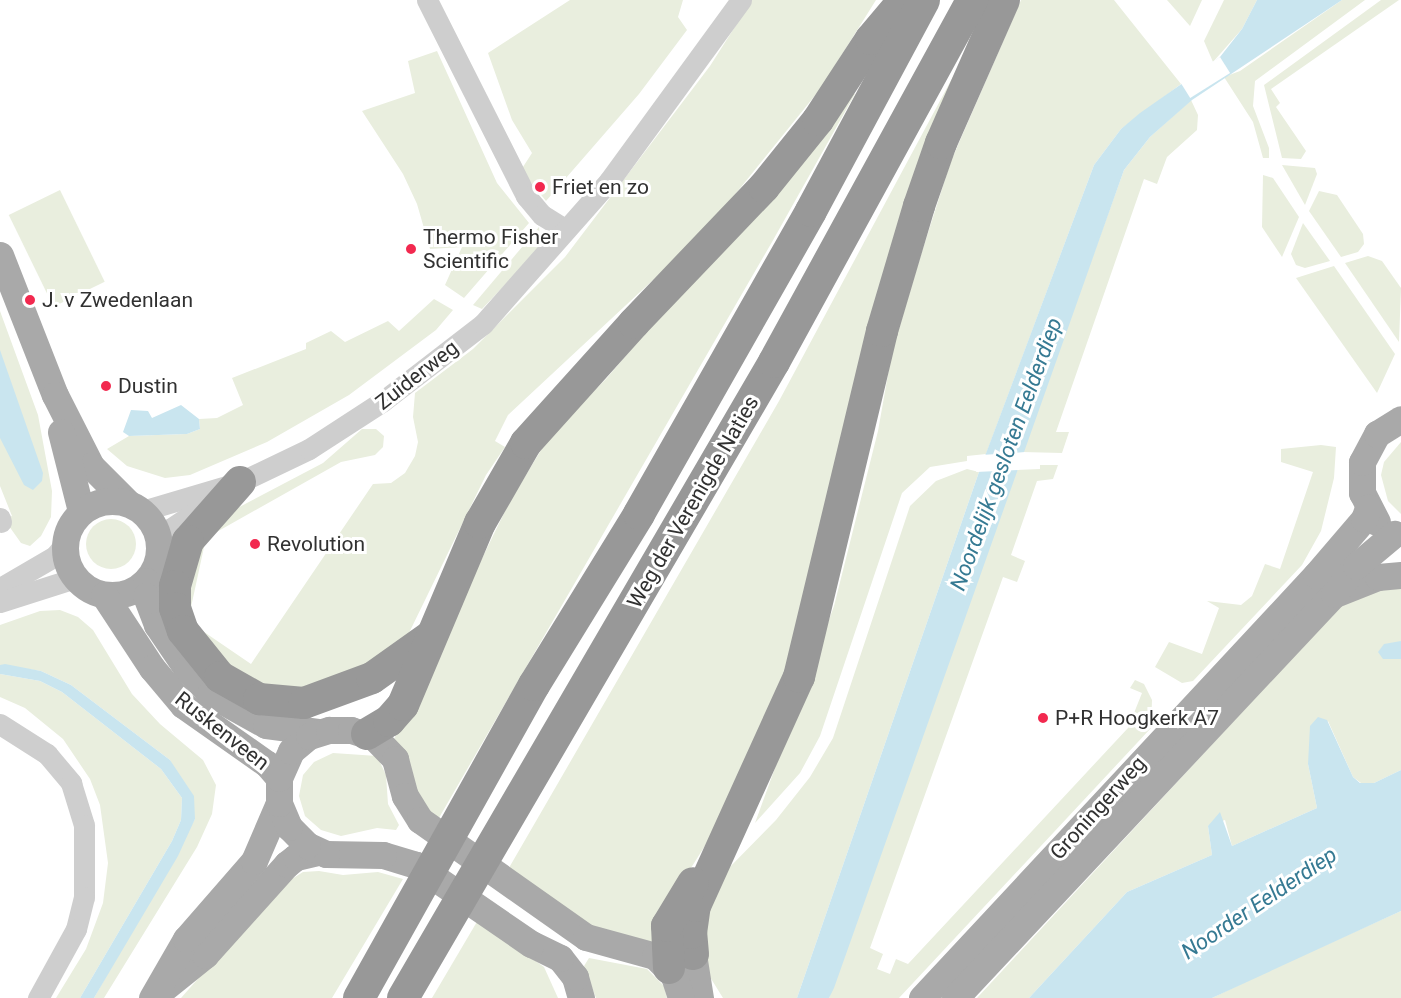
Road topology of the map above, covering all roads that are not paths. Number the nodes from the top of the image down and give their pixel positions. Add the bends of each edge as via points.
1 (427, 0) edge
2 (741, 0) edge
3 (903, 0) edge
4 (924, 0) edge
5 (972, 0) edge
6 (1004, 0) edge
7 (564, 229) junction
8 (3, 269) edge
9 (55, 395) junction
10 (1401, 419) edge
11 (240, 482) junction
12 (135, 507) junction
13 (1368, 508) junction
14 (81, 512) junction
15 (1397, 535) edge
16 (159, 544) junction
17 (64, 545) junction
18 (1401, 575) edge
19 (75, 578) junction
20 (146, 581) junction
21 (0, 588) edge
22 (1334, 594) junction
23 (104, 595) junction
24 (0, 602) edge
25 (434, 634) junction
26 (0, 724) edge
27 (318, 732) junction
28 (367, 734) junction
29 (279, 791) junction
30 (318, 852) junction
31 (681, 961) junction
32 (570, 988) edge
33 (698, 994) edge
34 (38, 998) edge
35 (152, 998) edge
36 (359, 998) edge
37 (403, 998) edge
38 (922, 998) edge
39 (955, 998) edge

1 - 7 street via 526,196 542,215
2 - 7 street, Zuiderweg via 609,181
3 - 25 highway via 871,39 818,120 764,187 526,443 480,523
4 - 36 highway, Weg der Verenigde Naties via 811,211 639,514 583,599
5 - 37 highway, Weg der Verenigde Naties via 780,352
6 - 31 highway via 941,143 900,268 799,677 693,913
7 - 11 street, Zuiderweg via 483,324 340,431
8 - 9 main road
9 - 12 main road via 91,466
9 - 14 main road
10 - 13 main road via 1377,434 1363,457 1360,483
11 - 12 street, Zuiderweg
11 - 16 street, Zuiderweg via 170,529
11 - 25 highway via 188,541 175,586 183,632 220,677 259,699 304,703 372,678
12 - 14 main road via 100,502
12 - 16 main road via 154,525
13 - 15 main road
13 - 38 main road, Groningerweg via 1364,519 1316,575
14 - 17 main road via 71,523
15 - 22 main road, Groningerweg via 1356,566
16 - 20 main road via 156,564
17 - 19 main road
17 - 21 street via 55,555
18 - 22 main road via 1378,577
19 - 23 main road
19 - 24 street
20 - 23 main road via 123,594
20 - 27 main road, Ruskenveen via 146,597 158,625 187,669 210,694 267,725
22 - 39 main road, Groningerweg
23 - 29 main road, Ruskenveen via 152,668 183,705 267,764
25 - 28 highway via 400,709
26 - 34 street via 47,754 71,783 84,825 84,897 76,928
27 - 28 main road, Ruskenveen via 340,729
27 - 29 main road via 291,751
28 - 31 main road via 391,752 420,820 586,937 611,947
29 - 30 main road via 289,827
29 - 35 main road via 254,861 186,939
30 - 32 main road via 396,857 416,865 531,944
30 - 35 main road via 296,857 287,864 205,955
31 - 33 main road

